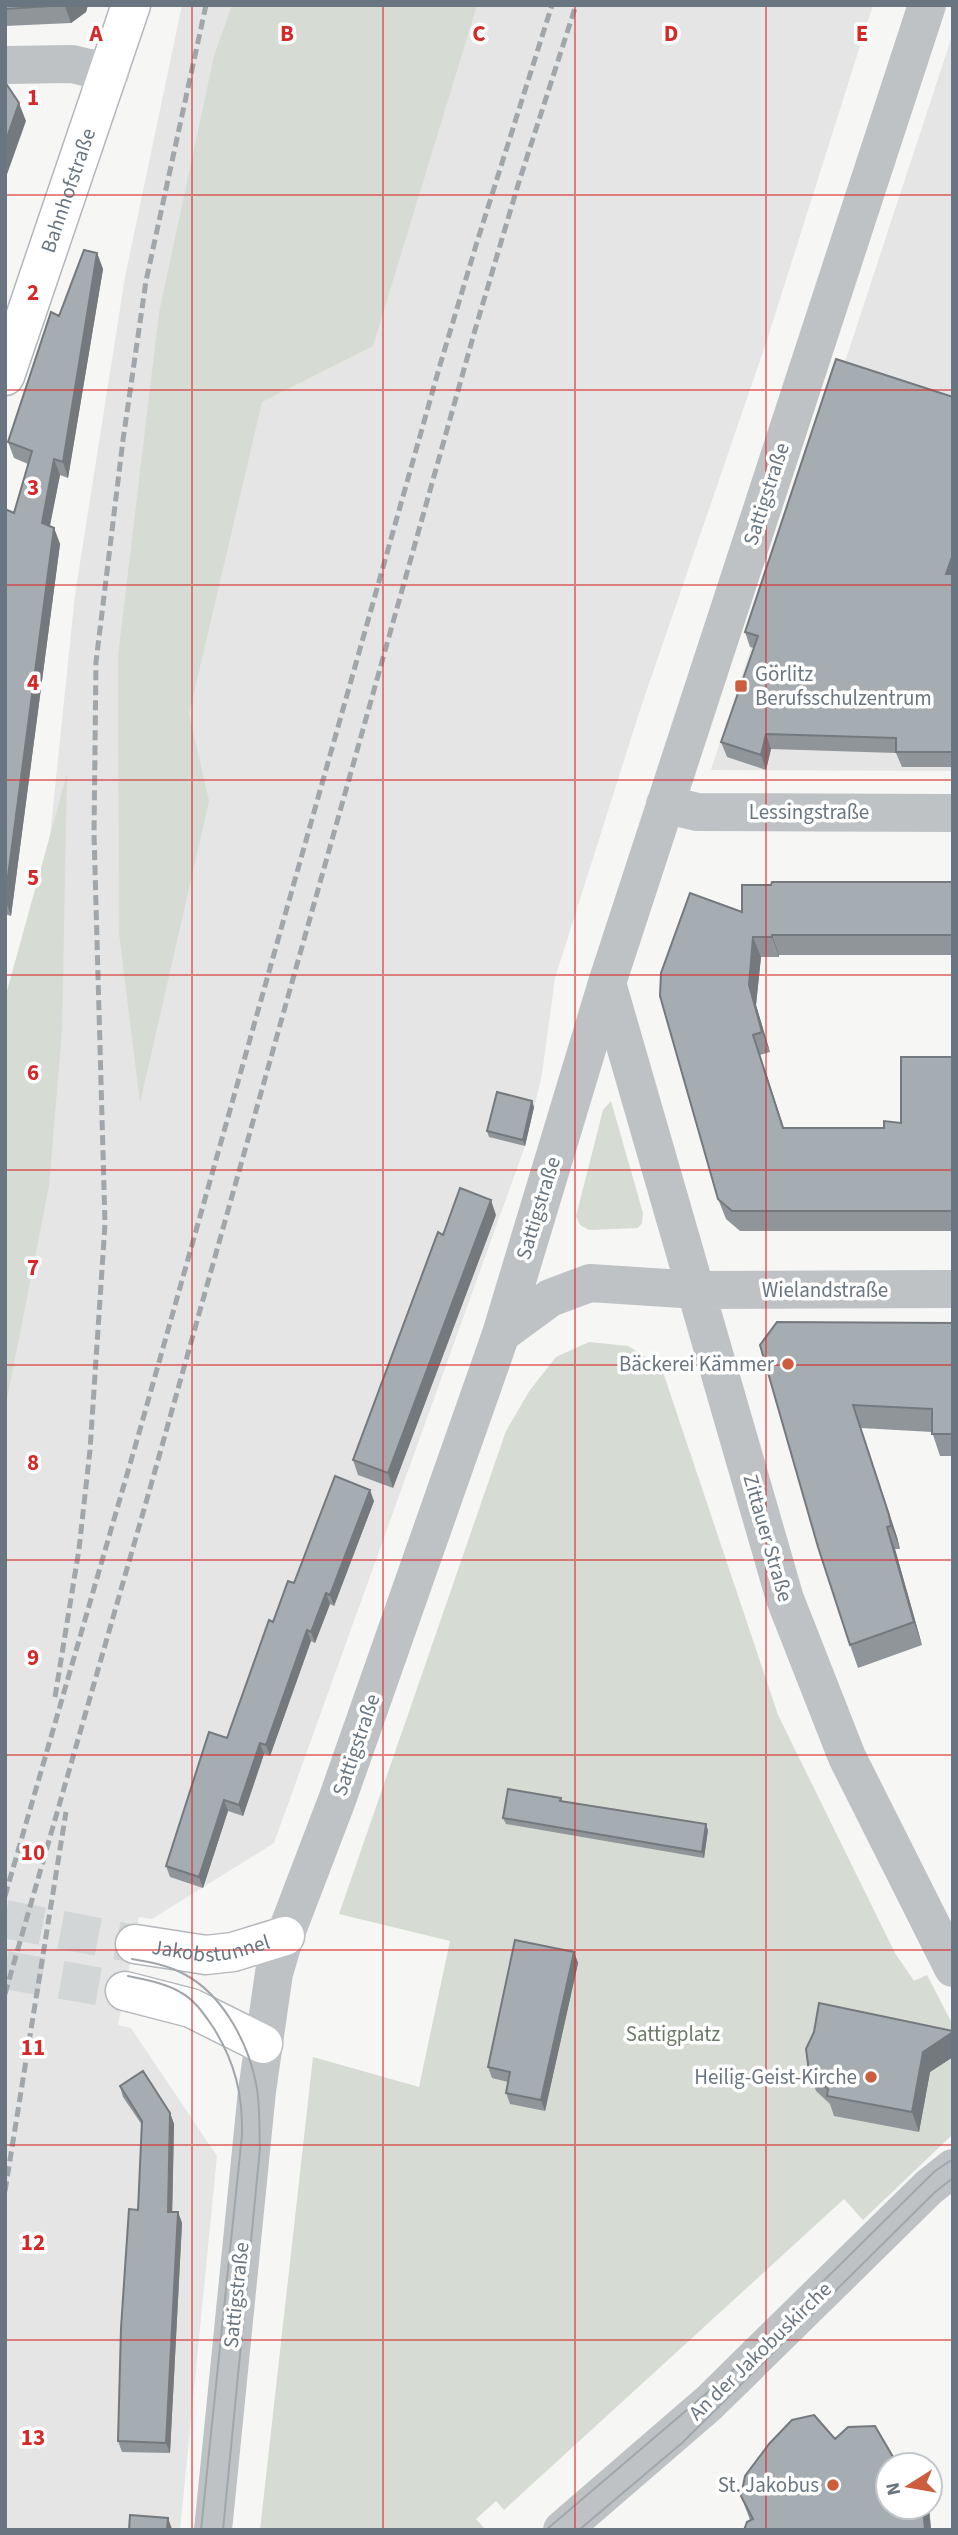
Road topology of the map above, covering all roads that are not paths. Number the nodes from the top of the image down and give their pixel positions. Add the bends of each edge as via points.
1 (131, 5) edge
2 (927, 5) edge
3 (5, 65) edge
4 (110, 73) junction
5 (5, 376) edge
6 (665, 804) junction
7 (953, 813) edge
8 (607, 983) junction
9 (953, 1289) edge
10 (697, 1290) junction
11 (501, 1334) junction
12 (285, 1936) junction
13 (135, 1944) tunnel mouth
14 (953, 1968) edge
15 (125, 1991) tunnel mouth
16 (263, 2044) junction
17 (953, 2168) edge
18 (213, 2530) edge
19 (562, 2530) edge

1 - 4 main road, Bahnhofstraße
2 - 6 street, Sattigstraße
3 - 4 street via 72,64
4 - 5 main road, Bahnhofstraße
6 - 7 street, Lessingstraße via 697,812
6 - 8 street, Sattigstraße
8 - 10 street
8 - 11 street, Sattigstraße
9 - 10 street, Wielandstraße
10 - 11 street via 590,1283 551,1298
10 - 14 street, Zittauer Straße via 785,1599 847,1757
11 - 12 street, Sattigstraße
12 - 13 main road, Jakobstunnel via 206,1955
12 - 16 street, Sattigstraße
15 - 16 main road via 191,2008
16 - 18 street, Sattigstraße
17 - 19 street, An der Jakobuskirche via 709,2403

